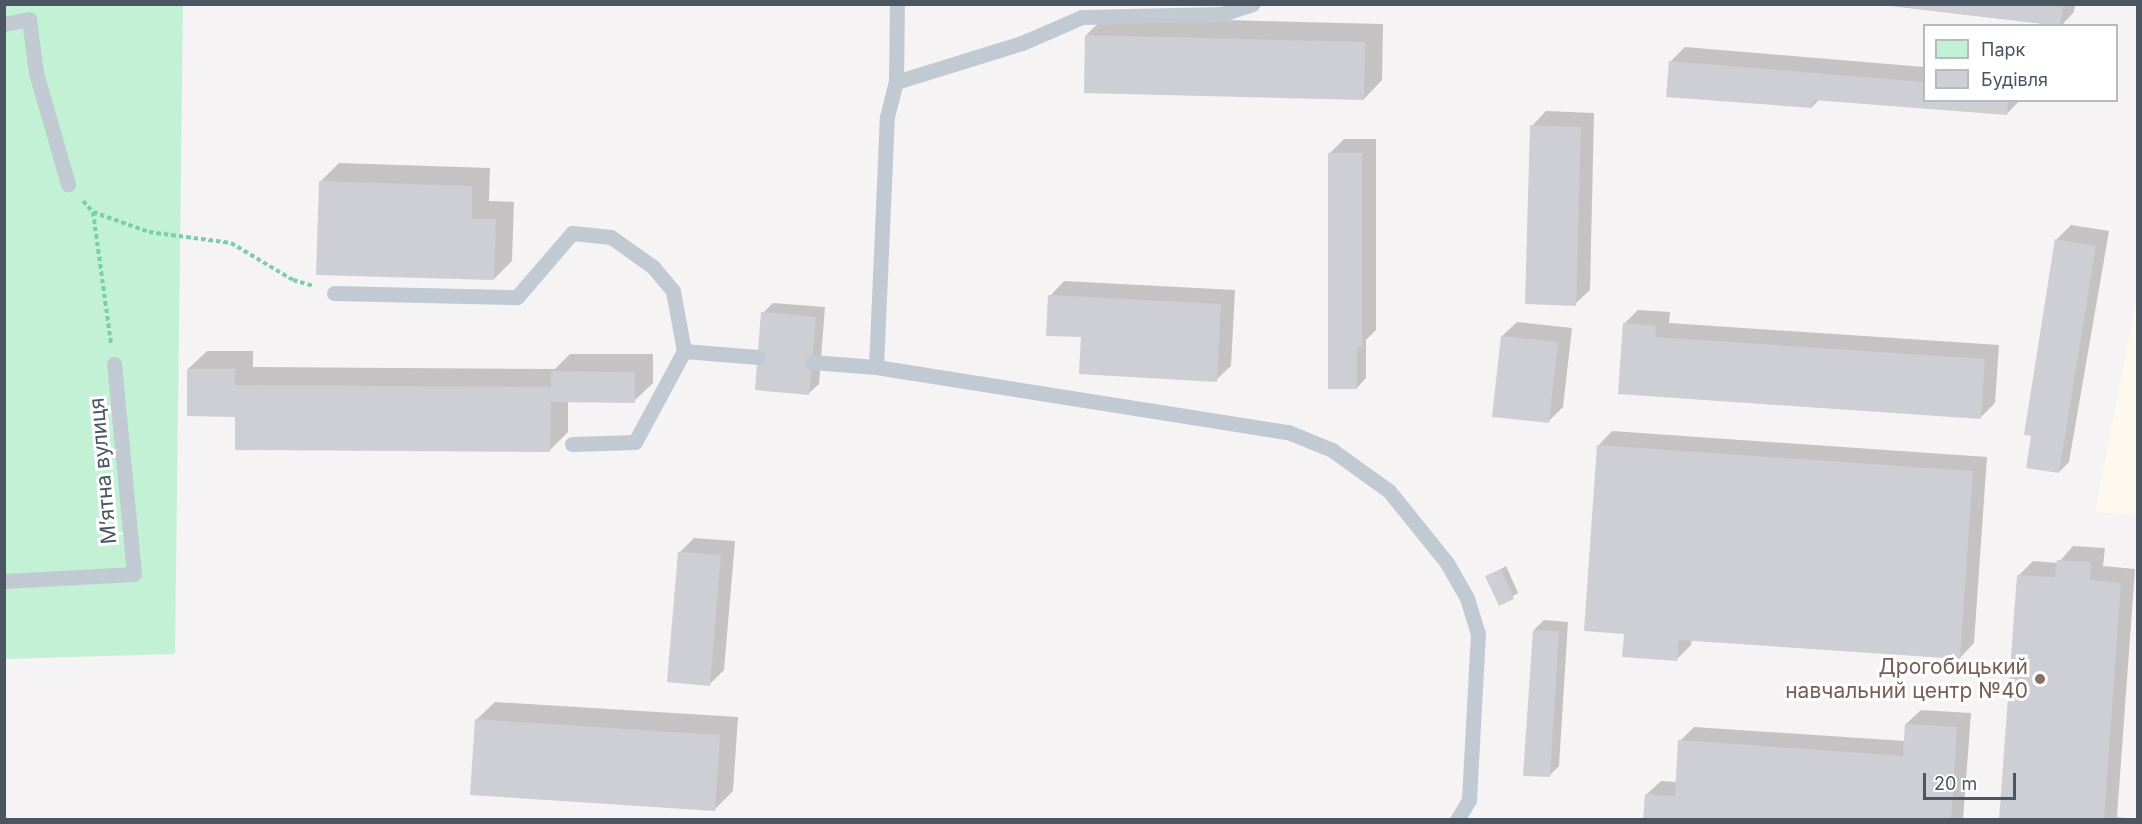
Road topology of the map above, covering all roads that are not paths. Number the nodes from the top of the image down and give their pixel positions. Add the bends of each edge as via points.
1 (897, 4) edge
2 (1252, 4) edge
3 (4, 24) edge
4 (896, 82) junction
5 (68, 184) road end
6 (334, 293) road end
7 (684, 351) junction
8 (758, 357) dead end
9 (812, 362) dead end
10 (114, 364) road end
11 (876, 367) junction
12 (572, 444) dead end
13 (4, 581) edge
14 (1457, 819) edge

1 - 4 lane
2 - 4 lane via 1222,14 1082,17 1022,43
3 - 5 lane via 29,19 36,74
4 - 11 lane via 887,117
6 - 7 lane via 517,297 572,233 611,237 653,267 673,291
7 - 8 lane
7 - 12 lane via 635,442
9 - 11 lane
10 - 13 lane, Мʼятна вулиця via 134,574
11 - 14 lane via 1288,432 1332,450 1389,491 1447,563 1467,598 1478,633 1469,800

